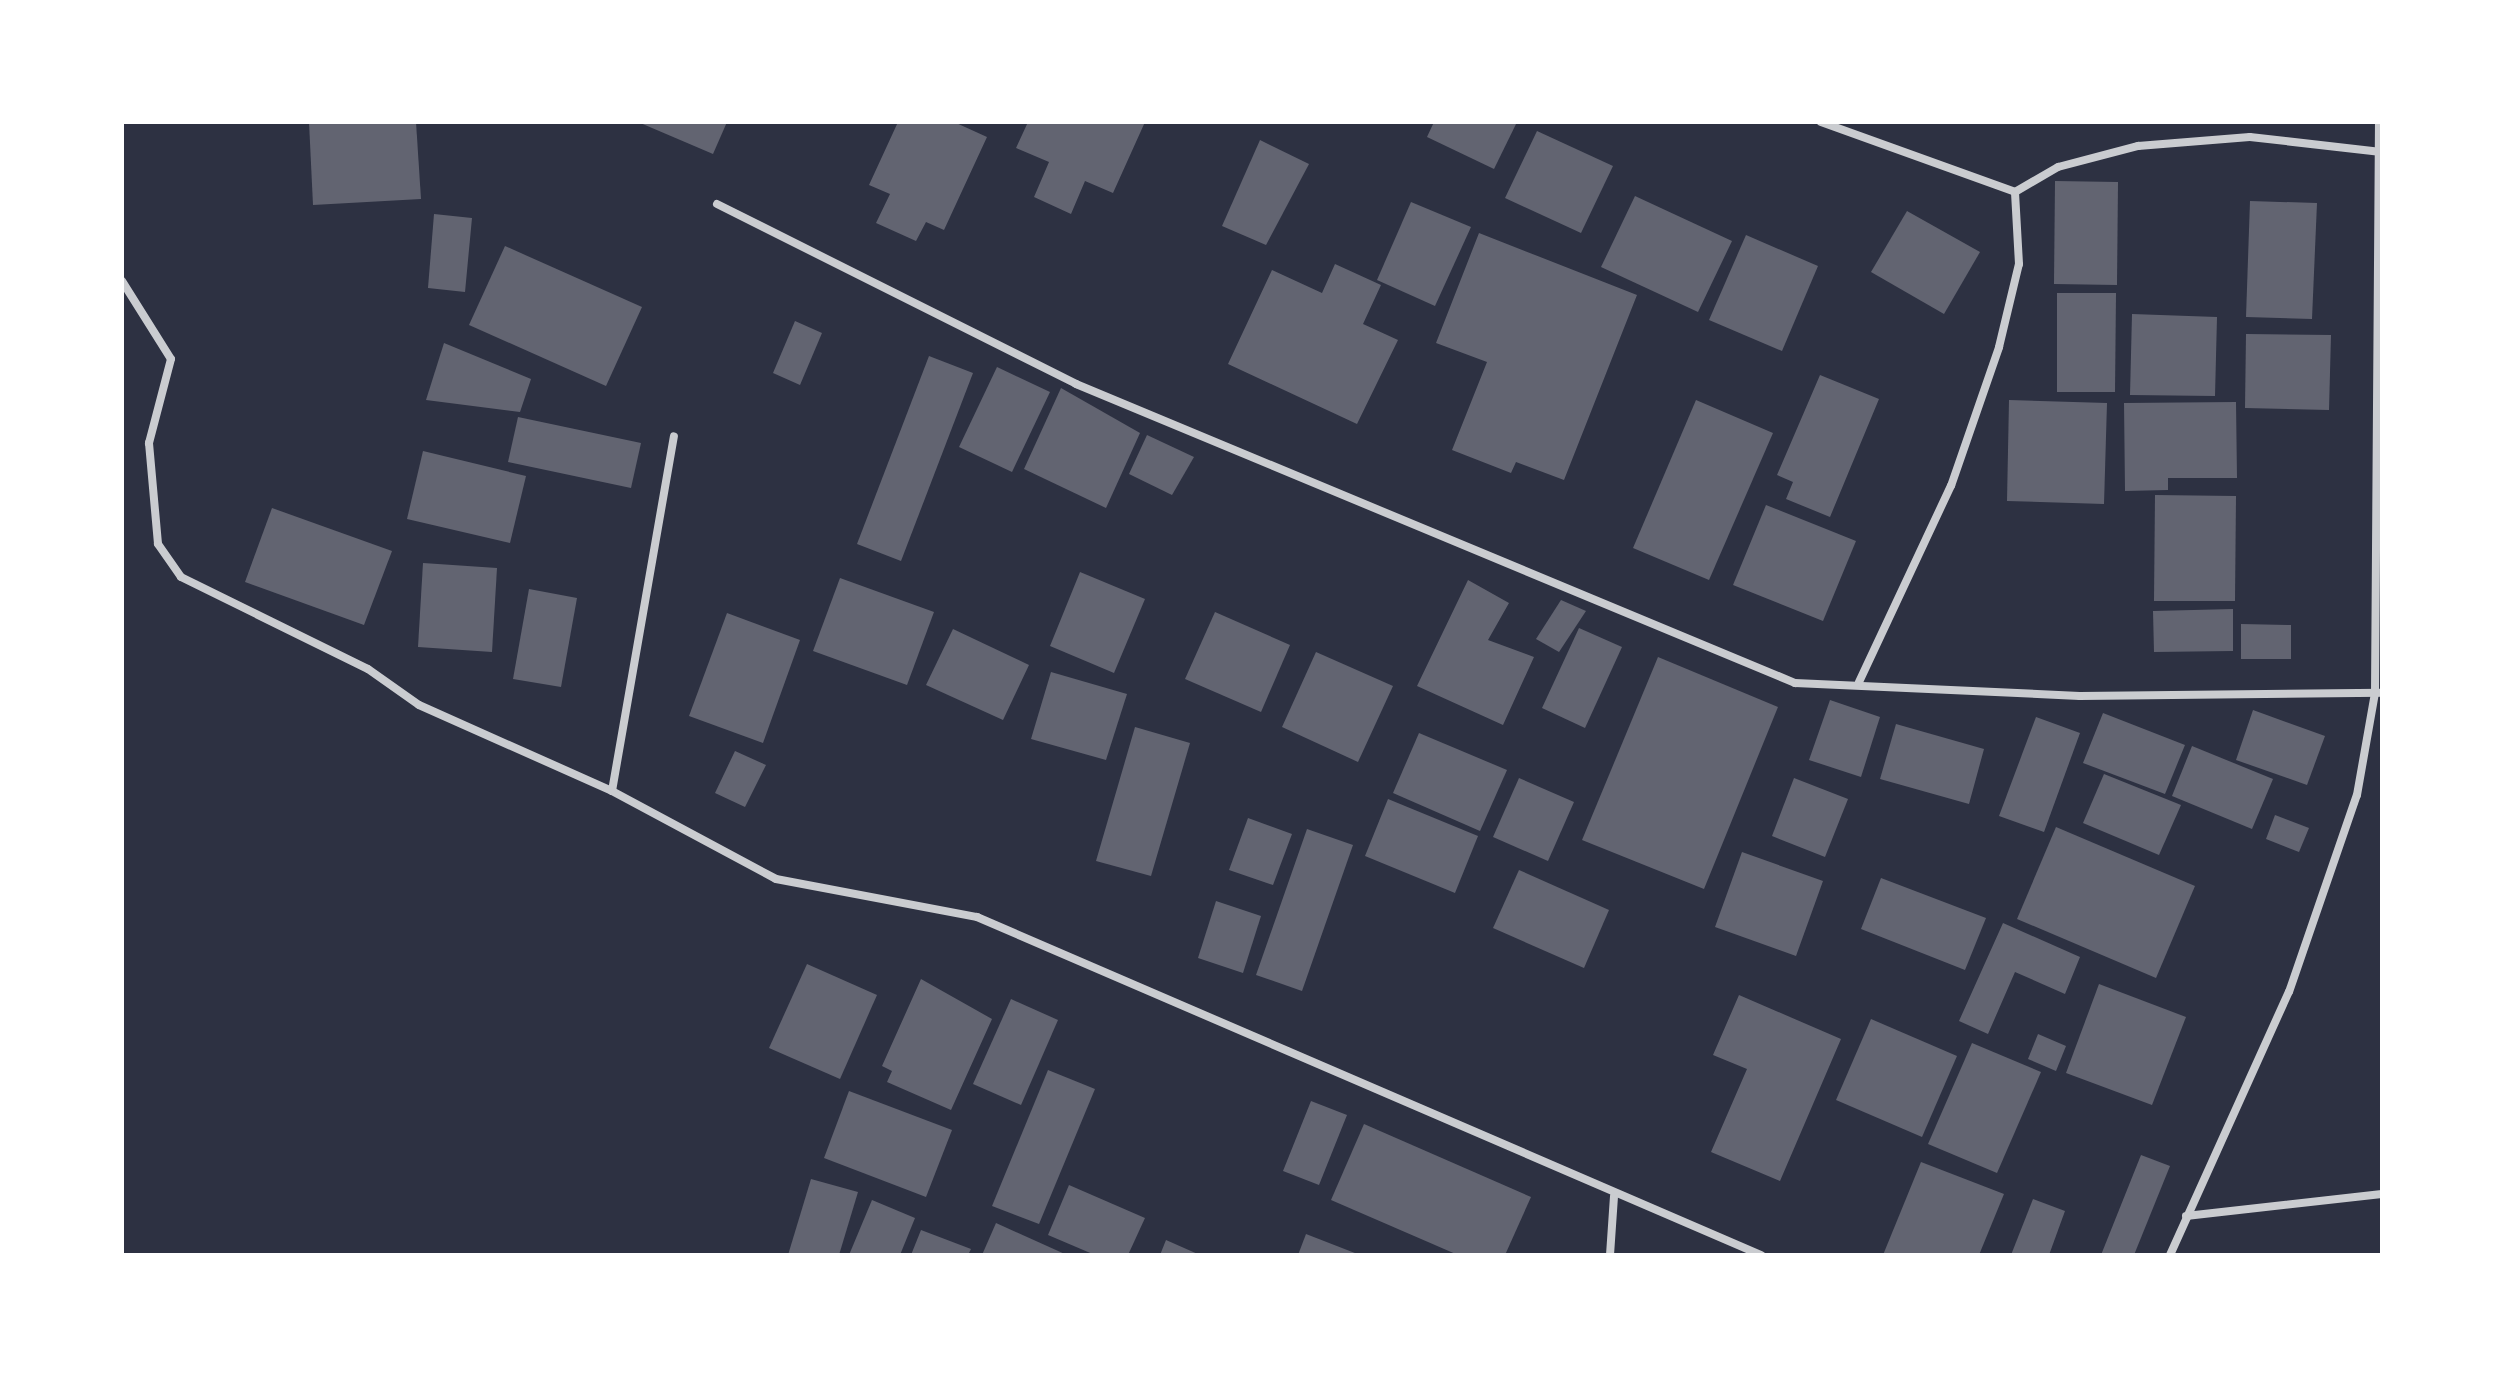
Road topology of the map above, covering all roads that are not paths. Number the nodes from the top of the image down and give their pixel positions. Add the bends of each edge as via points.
1 (1821, 122) edge
2 (2379, 122) edge
3 (2380, 152) edge
4 (2015, 192) junction
5 (717, 204) dead end
6 (122, 281) edge
7 (674, 436) dead end
8 (1859, 682) junction
9 (2379, 693) edge
10 (612, 791) junction
11 (2382, 1194) edge
12 (1614, 1196) junction
13 (2186, 1216) junction
14 (1610, 1255) edge
15 (1761, 1255) edge
16 (2170, 1255) edge

1 - 4 street
2 - 3 street
3 - 4 street via 2250,137 2138,146 2058,167
3 - 9 street
4 - 8 street via 2019,264 1999,347 1951,486
5 - 8 street via 1076,384 1728,660 1795,683
6 - 10 street via 171,359 149,443 158,544 181,577 368,669 419,705 517,754
7 - 10 street
8 - 9 street via 2080,696
9 - 13 street via 2357,795 2289,992
10 - 12 street via 776,879 977,917
11 - 13 street
12 - 14 street
12 - 15 street
13 - 16 street

